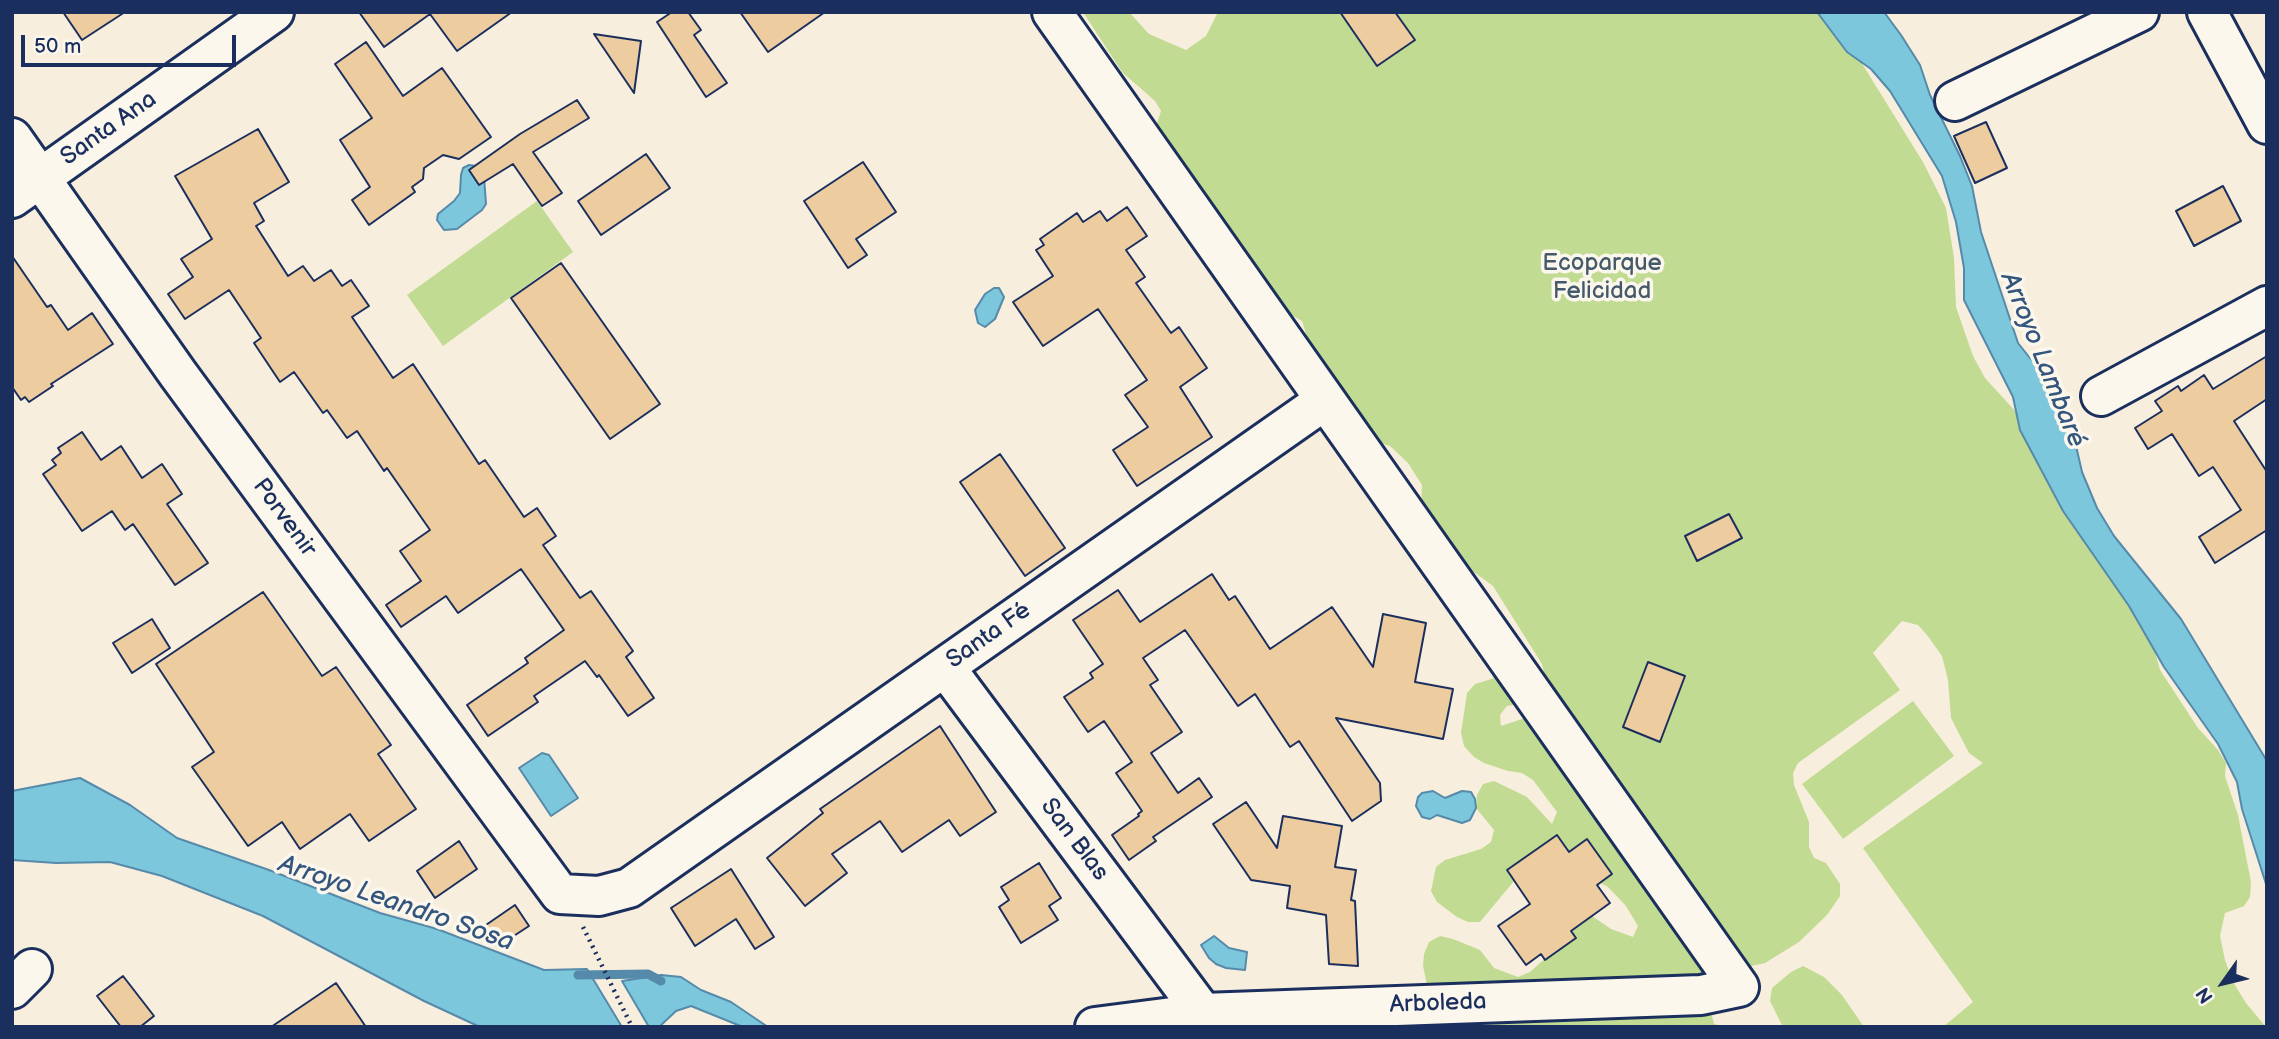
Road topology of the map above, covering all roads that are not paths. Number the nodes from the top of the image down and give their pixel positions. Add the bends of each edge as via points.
1 (274, 12) edge
2 (1052, 12) edge
3 (2139, 12) edge
4 (2207, 12) edge
5 (1955, 101) dead end
6 (2267, 124) edge
7 (12, 138) edge
8 (26, 188) edge
9 (2267, 306) edge
10 (2101, 396) dead end
11 (1324, 401) junction
12 (945, 667) junction
13 (560, 894) joint
14 (1203, 1013) junction
15 (1095, 1027) edge

1 - 8 street, Santa Ana
2 - 11 street
3 - 5 street
4 - 6 street
7 - 8 street, Porvenir
8 - 13 street, Porvenir via 178,374
9 - 10 street
11 - 12 street, Santa Fé
11 - 14 street, Arboleda via 1739,987 1701,995
12 - 13 street, Santa Fé via 629,888 599,896
12 - 14 street, San Blas
14 - 15 street, Arboleda

